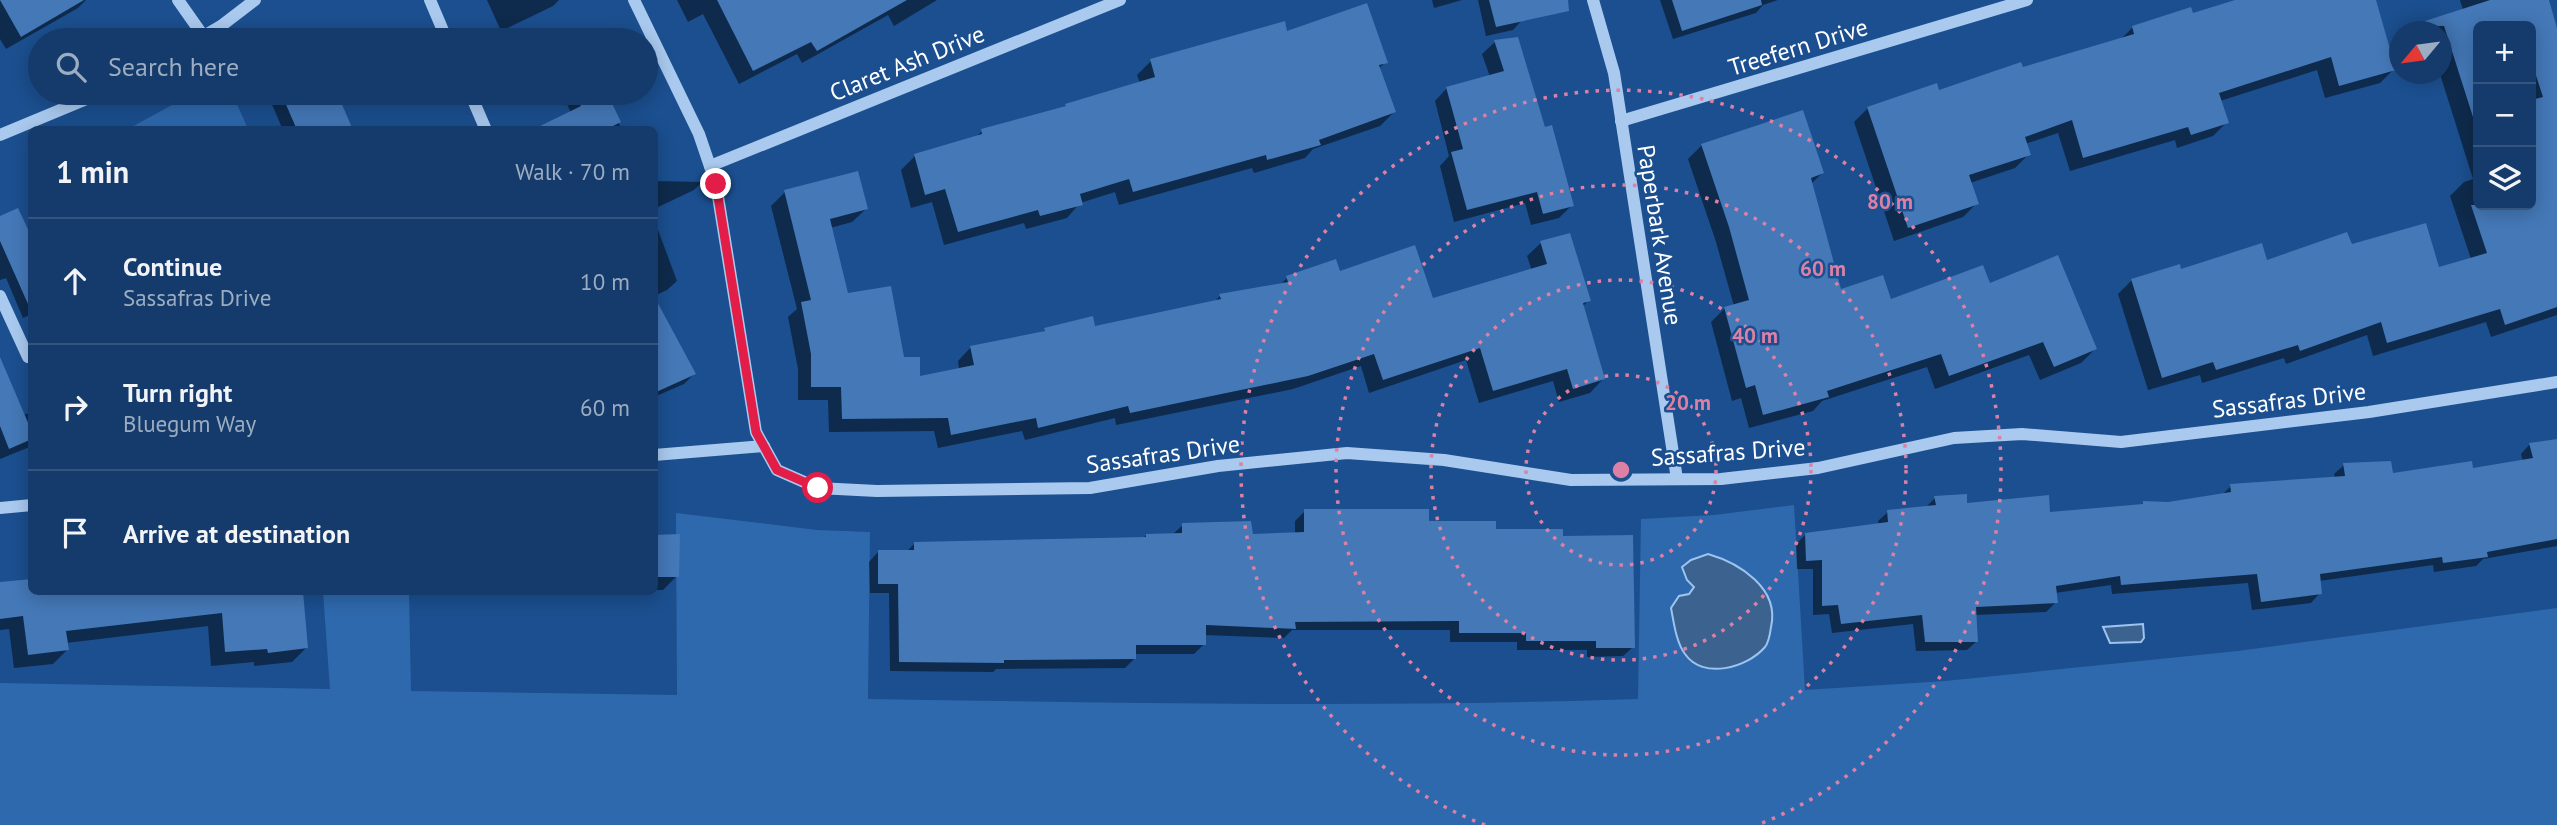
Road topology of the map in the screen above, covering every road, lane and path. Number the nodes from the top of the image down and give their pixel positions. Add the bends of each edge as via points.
1 (178, 0) edge
2 (255, 0) edge
3 (430, 0) edge
4 (634, 0) edge
5 (1120, 0) edge
6 (1593, 0) edge
7 (2027, 0) edge
8 (195, 28) edge
9 (215, 28) edge
10 (442, 28) edge
11 (648, 28) edge
12 (658, 49) edge
13 (72, 105) edge
14 (475, 105) edge
15 (1621, 121) junction
16 (484, 126) edge
17 (0, 135) edge
18 (710, 166) junction
19 (0, 296) edge
20 (28, 357) dead end
21 (2557, 382) edge
22 (764, 446) junction
23 (658, 455) edge
24 (1677, 479) junction
25 (28, 505) edge
26 (0, 508) edge

1 - 8 street
2 - 9 street
3 - 10 street
4 - 11 street
5 - 18 street, Claret Ash Drive
6 - 15 street, Paperbark Avenue via 1614,73
7 - 15 street, Treefern Drive
12 - 18 street
13 - 17 street
14 - 16 street
15 - 24 street, Paperbark Avenue
18 - 22 street via 756,432
19 - 20 street
21 - 24 street, Sassafras Drive via 2369,412 2121,442 2022,434 1954,438 1818,468
22 - 23 street
22 - 24 street, Sassafras Drive via 777,470 818,488 877,491 1090,488 1218,466 1347,453 1444,460 1571,480
25 - 26 street

